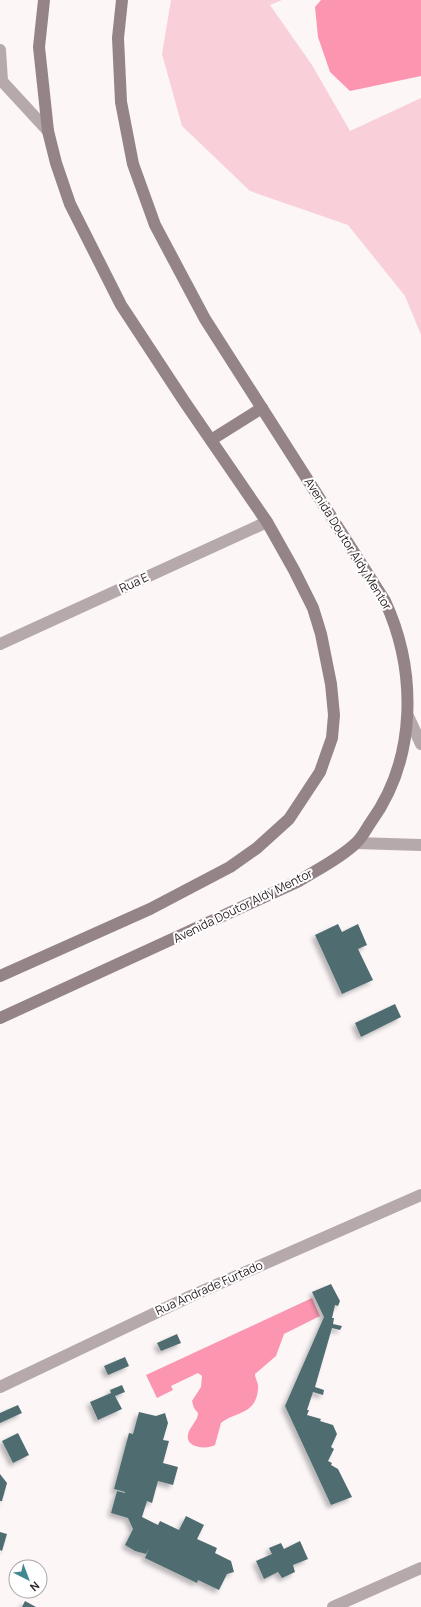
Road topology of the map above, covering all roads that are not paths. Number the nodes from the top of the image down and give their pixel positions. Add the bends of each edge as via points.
1 (44, 0) edge
2 (122, 0) edge
3 (0, 50) edge
4 (1, 80) edge
5 (48, 131) junction
6 (262, 408) junction
7 (211, 440) junction
8 (267, 522) junction
9 (0, 644) edge
10 (408, 716) junction
11 (421, 744) edge
12 (356, 843) junction
13 (421, 845) edge
14 (0, 976) edge
15 (0, 1018) edge
16 (421, 1195) edge
17 (0, 1387) edge
18 (421, 1568) edge
19 (333, 1607) edge

1 - 5 street via 38,47
2 - 6 street, Avenida Doutor Aldy Mentor via 118,22 118,68 121,102 133,164 155,225 205,319
3 - 4 street
4 - 5 street
5 - 7 street via 70,204 121,305
6 - 7 street
6 - 10 street, Avenida Doutor Aldy Mentor via 385,601 400,644 408,693
7 - 8 street
8 - 9 street, Rua E
8 - 14 street via 313,608 321,634 334,715 332,738 320,772 288,819 257,848 230,867 150,909
10 - 11 street
10 - 12 street, Avenida Doutor Aldy Mentor via 400,760 390,791
12 - 13 street
12 - 15 street, Avenida Doutor Aldy Mentor via 336,859 299,881
16 - 17 street, Rua Andrade Furtado via 191,1296
18 - 19 street

